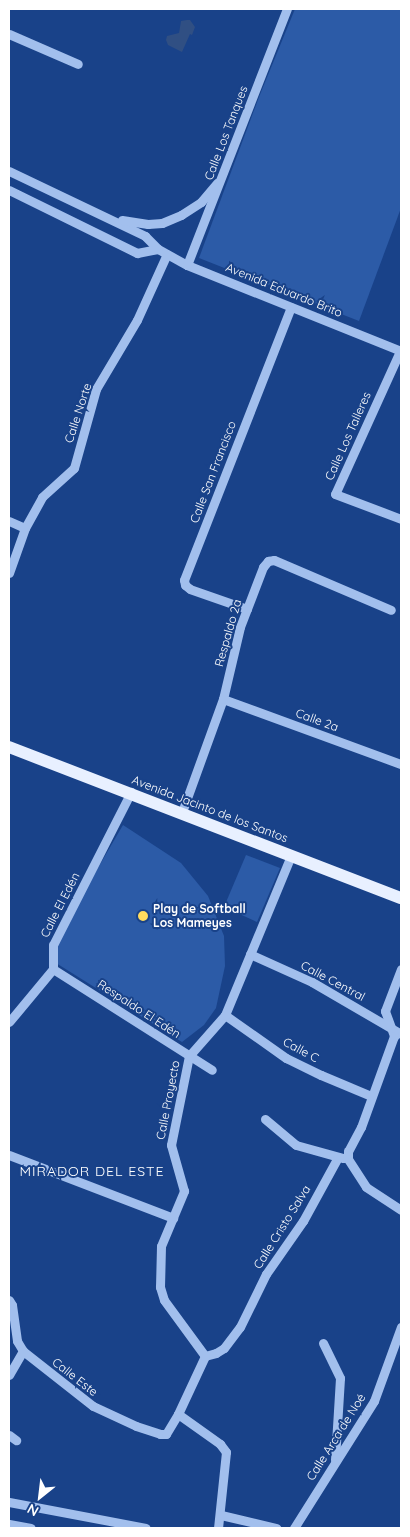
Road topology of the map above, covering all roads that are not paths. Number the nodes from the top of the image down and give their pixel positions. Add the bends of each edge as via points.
1 (287, 9) edge
2 (9, 34) edge
3 (78, 64) dead end
4 (229, 161) junction
5 (9, 171) edge
6 (9, 190) edge
7 (104, 215) junction
8 (162, 252) junction
9 (187, 265) junction
10 (291, 306) junction
11 (401, 351) edge
12 (401, 519) edge
13 (9, 521) edge
14 (25, 528) junction
15 (9, 573) edge
16 (247, 609) junction
17 (391, 610) dead end
18 (223, 699) junction
19 (9, 748) edge
20 (401, 764) edge
21 (131, 792) junction
22 (182, 812) junction
23 (291, 856) junction
24 (401, 898) edge
25 (250, 954) junction
26 (53, 969) junction
27 (401, 970) edge
28 (225, 1015) junction
29 (9, 1022) edge
30 (392, 1028) junction
31 (401, 1034) edge
32 (189, 1056) junction
33 (212, 1070) dead end
34 (371, 1096) junction
35 (265, 1119) dead end
36 (9, 1156) edge
37 (338, 1157) junction
38 (348, 1159) junction
39 (401, 1210) edge
40 (173, 1218) junction
41 (9, 1300) edge
42 (401, 1327) edge
43 (323, 1342) dead end
44 (23, 1351) junction
45 (205, 1356) junction
46 (9, 1375) edge
47 (178, 1414) junction
48 (334, 1463) junction
49 (9, 1502) edge
50 (221, 1515) junction
51 (9, 1524) edge
52 (31, 1528) edge
53 (146, 1528) edge
54 (218, 1528) edge
55 (276, 1528) edge
56 (294, 1528) edge

1 - 4 street, Calle Los Tanques
2 - 3 street
4 - 7 street via 215,186 201,202 181,215 162,223 148,224
4 - 9 street, Calle Los Tanques
5 - 7 street, Avenida Eduardo Brito
6 - 8 street via 136,253
7 - 8 street, Avenida Eduardo Brito via 145,236
8 - 9 street, Avenida Eduardo Brito
8 - 14 street, Calle Norte via 137,320 96,389 74,468 42,497
9 - 10 street, Avenida Eduardo Brito
10 - 11 street, Avenida Eduardo Brito
10 - 16 street, Calle San Francisco via 184,580 190,589
11 - 12 street, Calle Los Talleres via 335,494
13 - 14 street
14 - 15 street, Calle Norte
16 - 17 street, Respaldo 2a via 263,566 274,560
16 - 18 street, Respaldo 2a
18 - 20 street, Calle 2a
18 - 22 street, Respaldo 2a
19 - 21 main road, Avenida Jacinto de los Santos
21 - 22 main road, Avenida Jacinto de los Santos
21 - 26 street, Calle El Edén via 53,945
22 - 23 main road, Avenida Jacinto de los Santos
23 - 24 main road, Avenida Jacinto de los Santos
23 - 25 street, Calle Proyecto
25 - 28 street, Calle Proyecto
25 - 30 street, Calle Central via 312,982
26 - 29 street
26 - 32 street, Respaldo El Edén
27 - 30 street via 385,1011
28 - 32 street, Calle Proyecto
28 - 34 street, Calle C via 286,1058
30 - 31 street, Calle Central
30 - 34 street via 394,1036
32 - 33 street, Respaldo El Edén
32 - 40 street, Calle Proyecto via 171,1145 184,1190
34 - 38 street
35 - 37 street via 296,1145
36 - 40 street
37 - 38 street
37 - 45 street, Calle Cristo Salva via 303,1221 266,1274 240,1327 224,1348
38 - 39 street via 366,1187
40 - 45 street, Calle Proyecto via 161,1246 162,1294
41 - 44 street via 17,1341
42 - 48 street, Calle Arca de Noé via 374,1401
43 - 48 street via 340,1380
44 - 46 street
44 - 47 street, Calle Este via 93,1406 136,1426 166,1434
45 - 47 street
47 - 50 street via 220,1444 226,1452
48 - 56 street, Calle Arca de Noé
49 - 53 street
50 - 54 street
50 - 55 street
51 - 52 street

